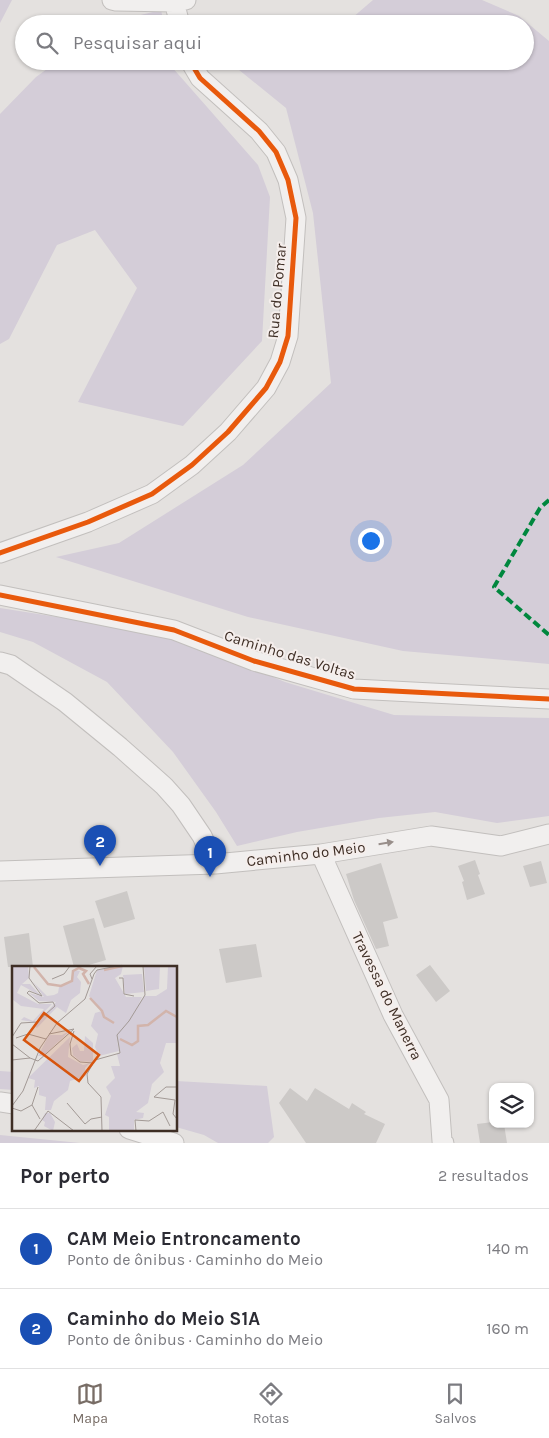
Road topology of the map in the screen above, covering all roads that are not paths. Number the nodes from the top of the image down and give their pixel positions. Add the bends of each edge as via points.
1 (112, 0) edge
2 (180, 1) edge
3 (180, 15) edge
4 (195, 70) edge
5 (0, 553) edge
6 (0, 595) edge
7 (0, 662) edge
8 (549, 699) edge
9 (549, 834) edge
10 (321, 854) junction
11 (215, 864) junction
12 (0, 871) edge
13 (132, 1130) edge
14 (443, 1142) edge
15 (174, 1143) edge

1 - 2 street
2 - 3 street
4 - 5 street, Rua do Pomar via 200,78 259,130 276,152 288,180 296,218 288,336 280,362 266,388 228,432 192,465 152,494 88,522
6 - 8 street, Caminho das Voltas via 174,630 254,661 354,688
7 - 11 street via 64,702 164,786 202,836
10 -> 9 street, Caminho do Meio via 431,836 501,846
10 - 11 street, Caminho do Meio
10 - 14 street, Travessa do Manerra via 393,1015 438,1100
11 - 12 street, Caminho do Meio
13 - 15 street

